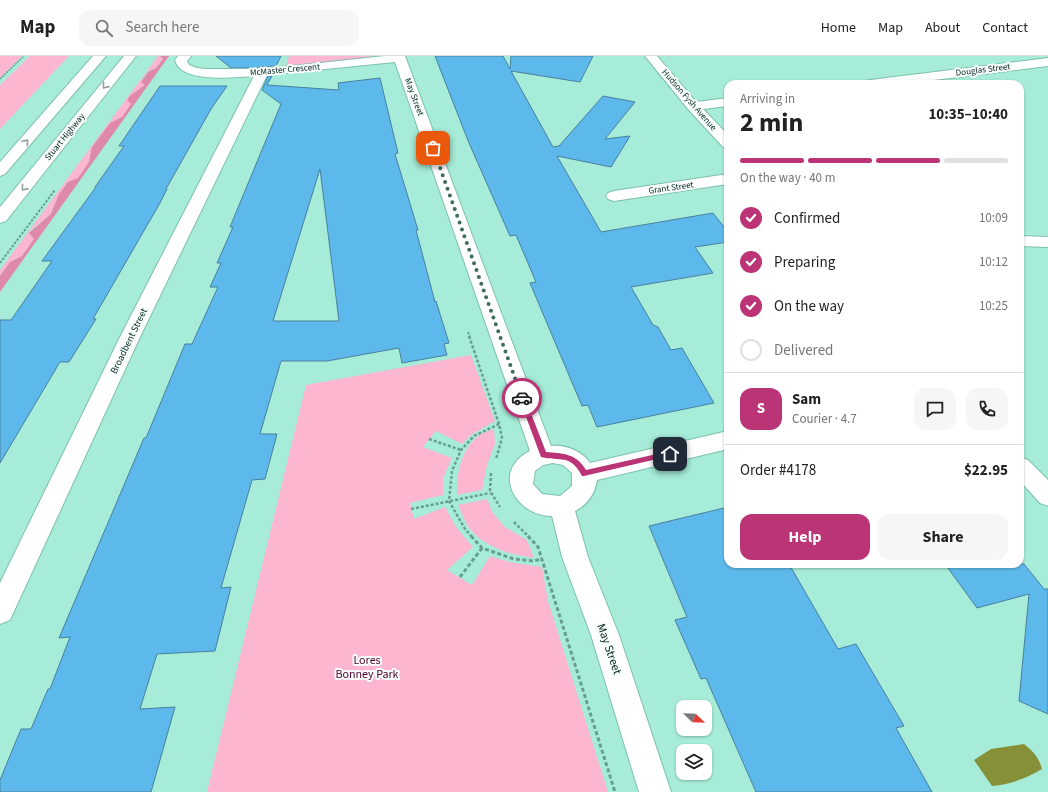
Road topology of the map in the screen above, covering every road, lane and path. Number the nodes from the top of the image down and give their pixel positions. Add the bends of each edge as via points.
1 (24, 56) edge
2 (100, 56) edge
3 (130, 56) edge
4 (185, 56) edge
5 (651, 56) edge
6 (400, 57) edge
7 (1048, 62) edge
8 (262, 73) junction
9 (0, 79) edge
10 (902, 80) edge
11 (724, 102) edge
12 (693, 106) junction
13 (724, 140) edge
14 (0, 171) edge
15 (724, 180) edge
16 (614, 196) dead end
17 (0, 218) edge
18 (1024, 241) edge
19 (1048, 242) edge
20 (466, 324) dead end
21 (499, 424) junction
22 (429, 439) dead end
23 (724, 441) edge
24 (462, 450) junction
25 (543, 455) junction
26 (495, 461) dead end
27 (493, 469) dead end
28 (1024, 470) edge
29 (584, 474) junction
30 (490, 493) junction
31 (1048, 496) edge
32 (449, 501) junction
33 (561, 506) junction
34 (411, 508) dead end
35 (502, 510) dead end
36 (512, 521) dead end
37 (482, 548) junction
38 (542, 559) junction
39 (460, 577) dead end
40 (0, 611) edge
41 (615, 792) edge
42 (654, 792) edge

1 - 9 path
14 -> 2 main road
3 -> 17 main road, Stuart Highway
4 - 8 main road, McMaster Crescent via 181,60 183,65 193,71
5 - 12 main road, Hudson Fysh Avenue
6 - 8 main road, McMaster Crescent
6 - 25 main road, May Street
7 - 10 main road, Douglas Street
8 - 40 main road, Broadbent Street via 130,337
11 - 12 main road
12 - 13 main road, Hudson Fysh Avenue
15 - 16 main road, Grant Street
18 - 19 main road
20 - 21 path
21 - 24 path via 474,436
21 - 26 path via 502,438
22 - 24 path
23 - 29 main road
24 - 32 path via 452,471
25 - 29 main road via 573,459
25 - 33 main road via 533,458 521,473 523,491 539,504
27 - 30 path via 488,484
28 - 31 main road
29 - 33 main road via 586,482 581,494 571,503
30 - 32 path
30 - 35 path
32 - 34 path
32 - 37 path via 465,529
33 - 42 main road, May Street via 575,557 605,635
36 - 38 path via 538,547
37 - 38 path via 514,559
37 - 39 path
38 - 41 path

